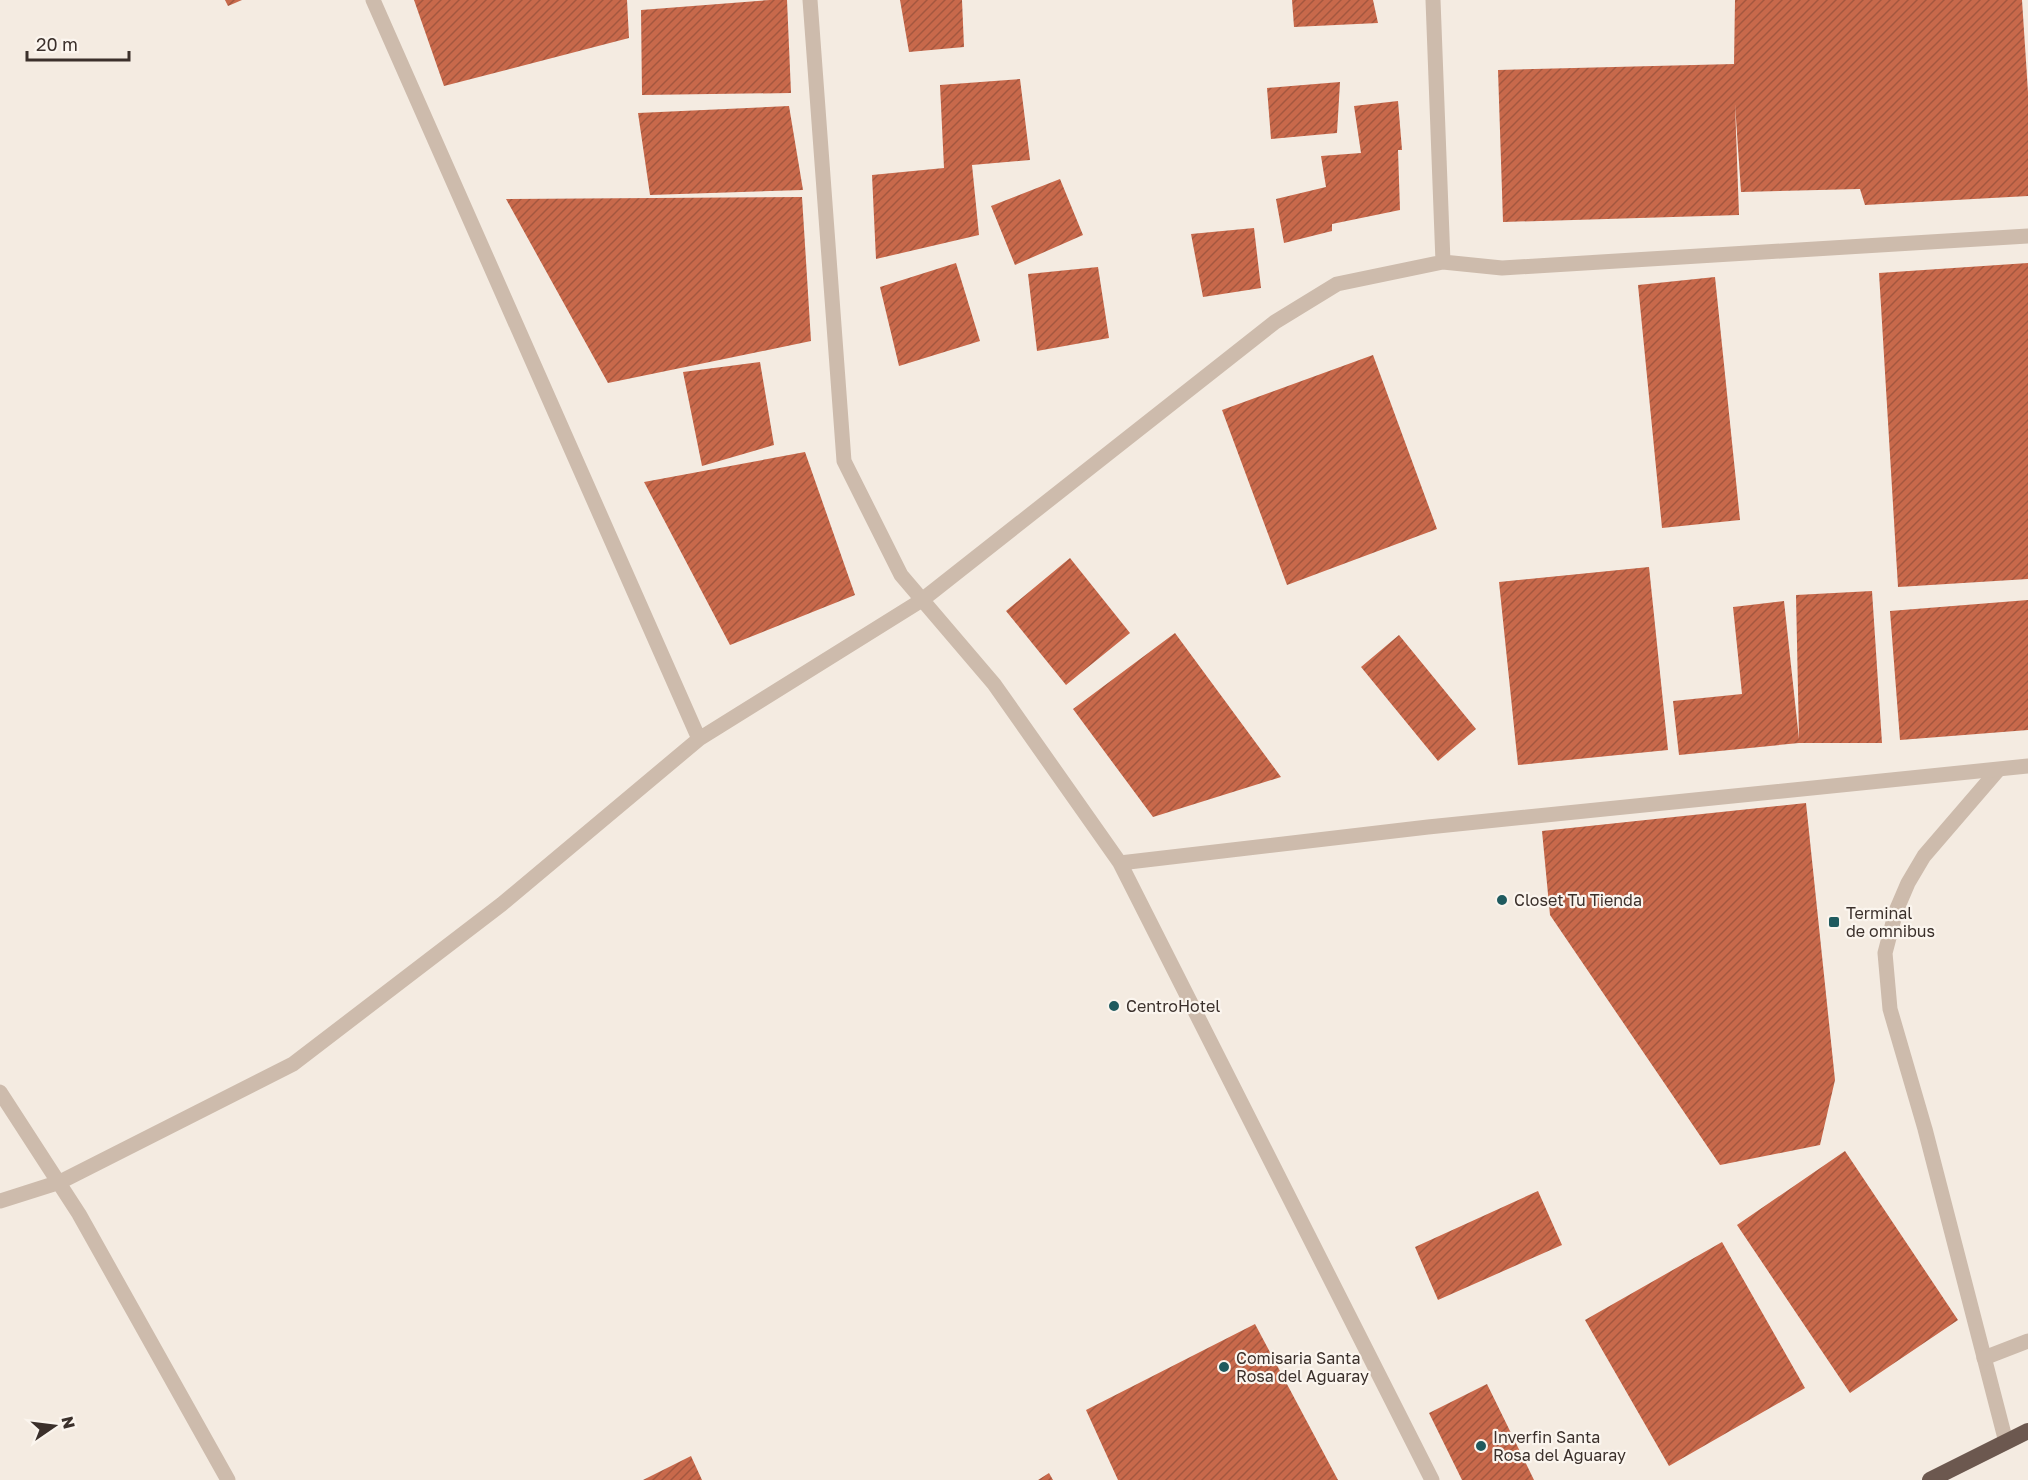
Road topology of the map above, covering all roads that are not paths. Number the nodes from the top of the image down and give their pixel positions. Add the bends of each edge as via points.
1 (373, 0) edge
2 (810, 0) edge
3 (1433, 0) edge
4 (2028, 236) edge
5 (1443, 262) junction
6 (922, 600) junction
7 (699, 739) junction
8 (2028, 766) edge
9 (1998, 770) junction
10 (1120, 863) junction
11 (0, 1092) edge
12 (60, 1182) junction
13 (0, 1202) edge
14 (2028, 1341) edge
15 (1984, 1358) junction
16 (2028, 1431) edge
17 (2006, 1442) junction
18 (228, 1480) edge
19 (1432, 1480) edge
20 (1930, 1480) edge

1 - 7 street
2 - 6 street via 844,461 901,575
3 - 5 street
4 - 5 street via 1502,268
5 - 6 street via 1336,285 1275,322
6 - 7 street
6 - 10 street via 994,684
7 - 12 street via 502,904 293,1064
8 - 9 street
9 - 10 street via 1428,827
9 - 15 street via 1924,856 1896,911 1885,953 1890,1010
10 - 19 street
11 - 12 street
12 - 13 street
12 - 18 street
14 - 15 street
15 - 17 street
16 - 17 highway
17 - 20 highway

